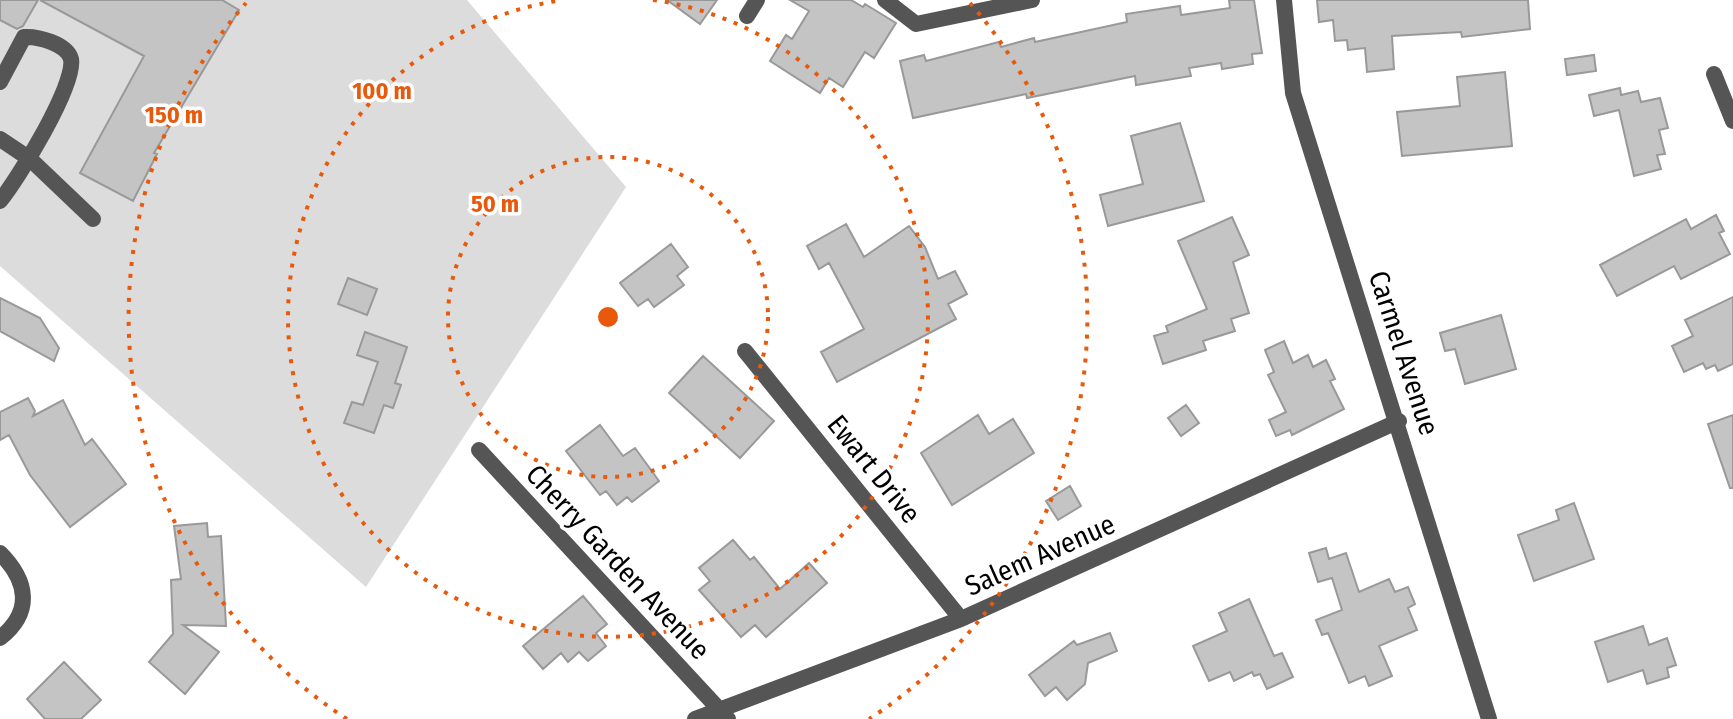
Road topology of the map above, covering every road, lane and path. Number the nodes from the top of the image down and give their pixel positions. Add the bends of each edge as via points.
1 (757, 0) edge
2 (885, 0) edge
3 (1032, 0) edge
4 (1284, 0) edge
5 (747, 16) dead end
6 (1714, 74) dead end
7 (0, 82) edge
8 (1733, 121) edge
9 (0, 139) edge
10 (30, 159) junction
11 (0, 201) edge
12 (93, 219) dead end
13 (745, 351) dead end
14 (1399, 421) junction
15 (479, 450) dead end
16 (0, 553) edge
17 (961, 619) junction
18 (0, 638) edge
19 (723, 714) edge
20 (695, 719) edge
21 (1489, 719) edge

1 - 5 street
2 - 3 street via 916,24
4 - 14 street, Carmel Avenue via 1293,93
6 - 8 street
7 - 10 street via 24,37 70,55 70,74
9 - 10 street
10 - 11 street
10 - 12 street
13 - 17 street, Ewart Drive
14 - 17 street, Salem Avenue
14 - 21 street, Carmel Avenue
15 - 19 street, Cherry Garden Avenue
16 - 18 street via 23,583 25,601 19,619
17 - 19 street, Salem Avenue
19 - 20 street, Salem Avenue

